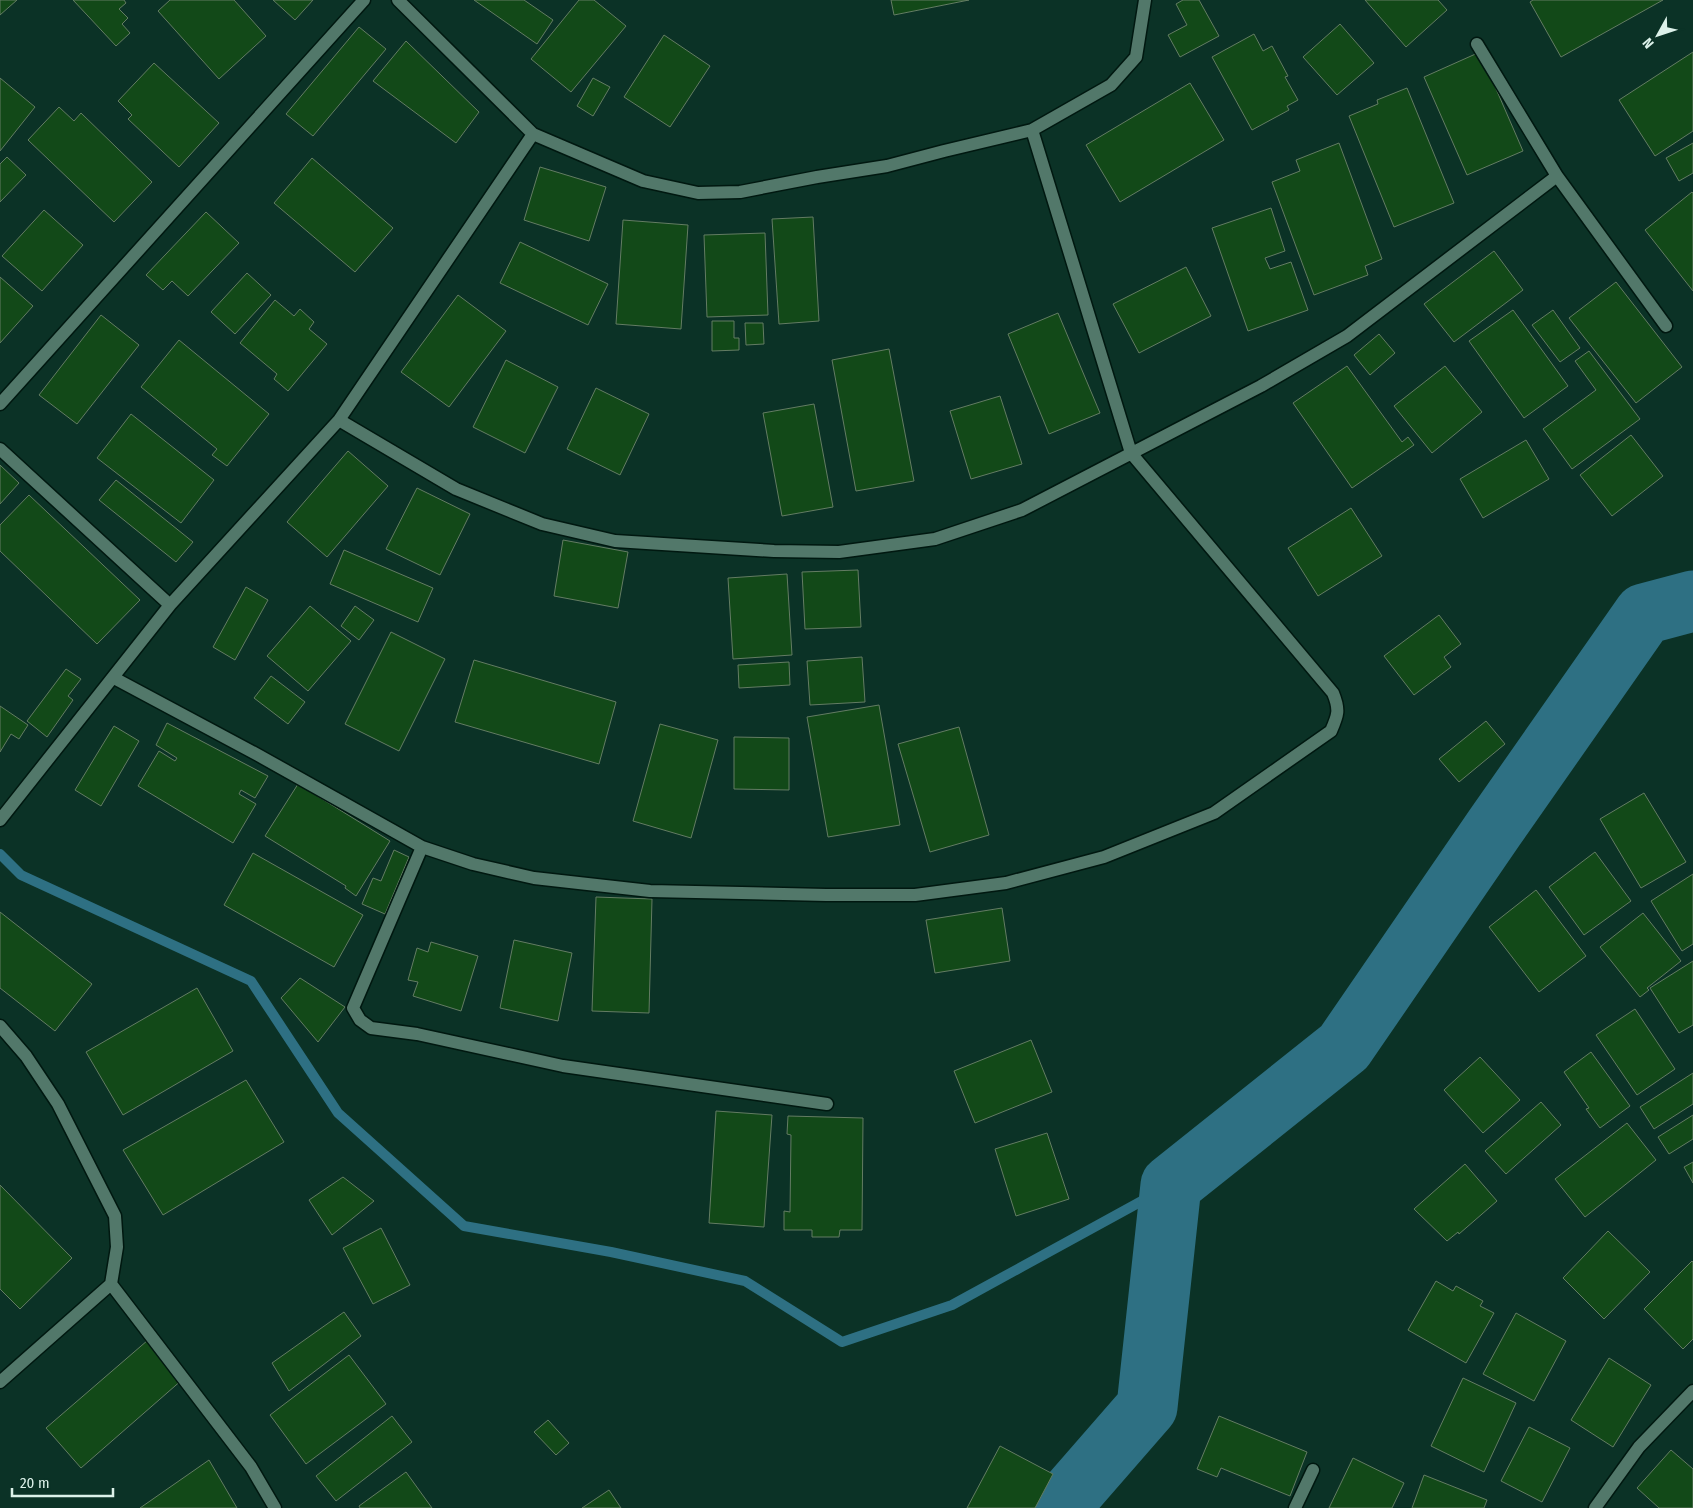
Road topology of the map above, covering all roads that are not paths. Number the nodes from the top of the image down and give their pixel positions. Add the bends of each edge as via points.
1 (364, 0) edge
2 (398, 0) edge
3 (1146, 0) edge
4 (1477, 44) dead end
5 (1032, 130) junction
6 (533, 134) junction
7 (1557, 176) junction
8 (1666, 326) dead end
9 (0, 404) edge
10 (339, 420) junction
11 (0, 449) edge
12 (1131, 453) junction
13 (170, 606) junction
14 (114, 678) junction
15 (0, 820) edge
16 (422, 847) junction
17 (0, 1026) edge
18 (827, 1104) dead end
19 (111, 1284) junction
20 (0, 1382) edge
21 (1693, 1391) edge
22 (1312, 1470) dead end
23 (275, 1508) edge
24 (1295, 1508) edge
25 (1595, 1508) edge

1 - 9 street
2 - 6 street
3 - 5 street via 1136,57 1111,85
4 - 7 street
5 - 6 street via 887,166 740,192 698,193 643,182
5 - 12 street
6 - 10 street
7 - 8 street
7 - 12 street via 1347,336 1261,386
10 - 12 street via 456,489 542,524 615,541 765,550 838,552 934,539 1022,510
10 - 13 street
11 - 13 street
12 - 16 street via 1333,693 1338,704 1338,714 1331,731 1214,813 1104,857 1006,883 915,895 650,890 534,878 473,864
13 - 14 street
14 - 15 street
14 - 16 street
16 - 18 street via 354,1008 360,1020 371,1028 417,1034 563,1066
17 - 19 street via 26,1056 58,1104 115,1216 117,1247
19 - 20 street
19 - 23 street via 251,1467
21 - 25 street via 1639,1447
22 - 24 street

